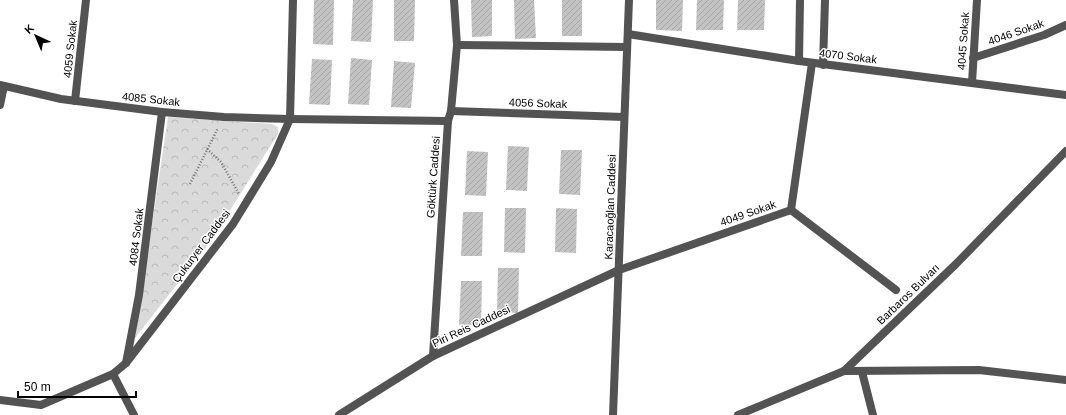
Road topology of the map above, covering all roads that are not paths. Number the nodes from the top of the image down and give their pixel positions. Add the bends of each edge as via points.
1 (86, 0) edge
2 (293, 0) edge
3 (454, 0) edge
4 (629, 0) edge
5 (800, 0) edge
6 (825, 0) edge
7 (977, 0) edge
8 (1066, 25) edge
9 (628, 34) junction
10 (458, 46) junction
11 (627, 47) junction
12 (973, 58) junction
13 (799, 62) junction
14 (812, 63) junction
15 (823, 64) junction
16 (972, 83) junction
17 (2, 86) edge
18 (1066, 95) edge
19 (75, 101) junction
20 (0, 105) edge
21 (451, 111) junction
22 (162, 112) junction
23 (624, 116) junction
24 (290, 119) junction
25 (448, 121) junction
26 (1066, 151) edge
27 (791, 210) junction
28 (619, 270) junction
29 (896, 290) dead end
30 (433, 356) junction
31 (126, 364) junction
32 (844, 371) junction
33 (862, 372) junction
34 (112, 374) junction
35 (1066, 380) edge
36 (0, 400) edge
37 (134, 415) edge
38 (339, 415) edge
39 (613, 415) edge
40 (738, 415) edge
41 (873, 415) edge

1 - 19 street, 4059 Sokak
2 - 24 street, Çukuryer Caddesi
3 - 10 street, Göktürk Caddesi
4 - 9 street, Karacaoğlan Caddesi
5 - 13 street
6 - 15 street
7 - 12 street, 4045 Sokak
8 - 12 street, 4046 Sokak via 1044,35
9 - 11 street, Karacaoğlan Caddesi
9 - 13 street, 4070 Sokak
10 - 11 street
10 - 21 street, Göktürk Caddesi
11 - 23 street, Karacaoğlan Caddesi
12 - 16 street, 4045 Sokak
13 - 14 street, 4070 Sokak
14 - 15 street, 4070 Sokak
14 - 27 street, 4049 Sokak
15 - 16 street, 4070 Sokak
16 - 18 street, 4070 Sokak
17 - 19 street, 4085 Sokak
17 - 20 street
19 - 22 street, 4085 Sokak
21 - 23 street, 4056 Sokak
21 - 25 street, Göktürk Caddesi
22 - 24 street, 4085 Sokak
22 - 31 street, 4084 Sokak via 139,296
23 - 28 street, Karacaoğlan Caddesi
24 - 25 street, 4085 Sokak
24 - 31 street, Çukuryer Caddesi via 271,162 233,224
25 - 30 street, Göktürk Caddesi
26 - 32 street, Barbaros Bulvarı via 956,264
27 - 28 street, 4049 Sokak
27 - 29 street
28 - 30 street, Piri Reis Caddesi
28 - 39 street, Karacaoğlan Caddesi
30 - 38 street, Piri Reis Caddesi
31 - 34 street, Çukuryer Caddesi
32 - 33 street
32 - 40 street, Barbaros Bulvarı
33 - 35 street via 979,370
33 - 41 street
34 - 36 street, Çukuryer Caddesi via 40,405
34 - 37 street

